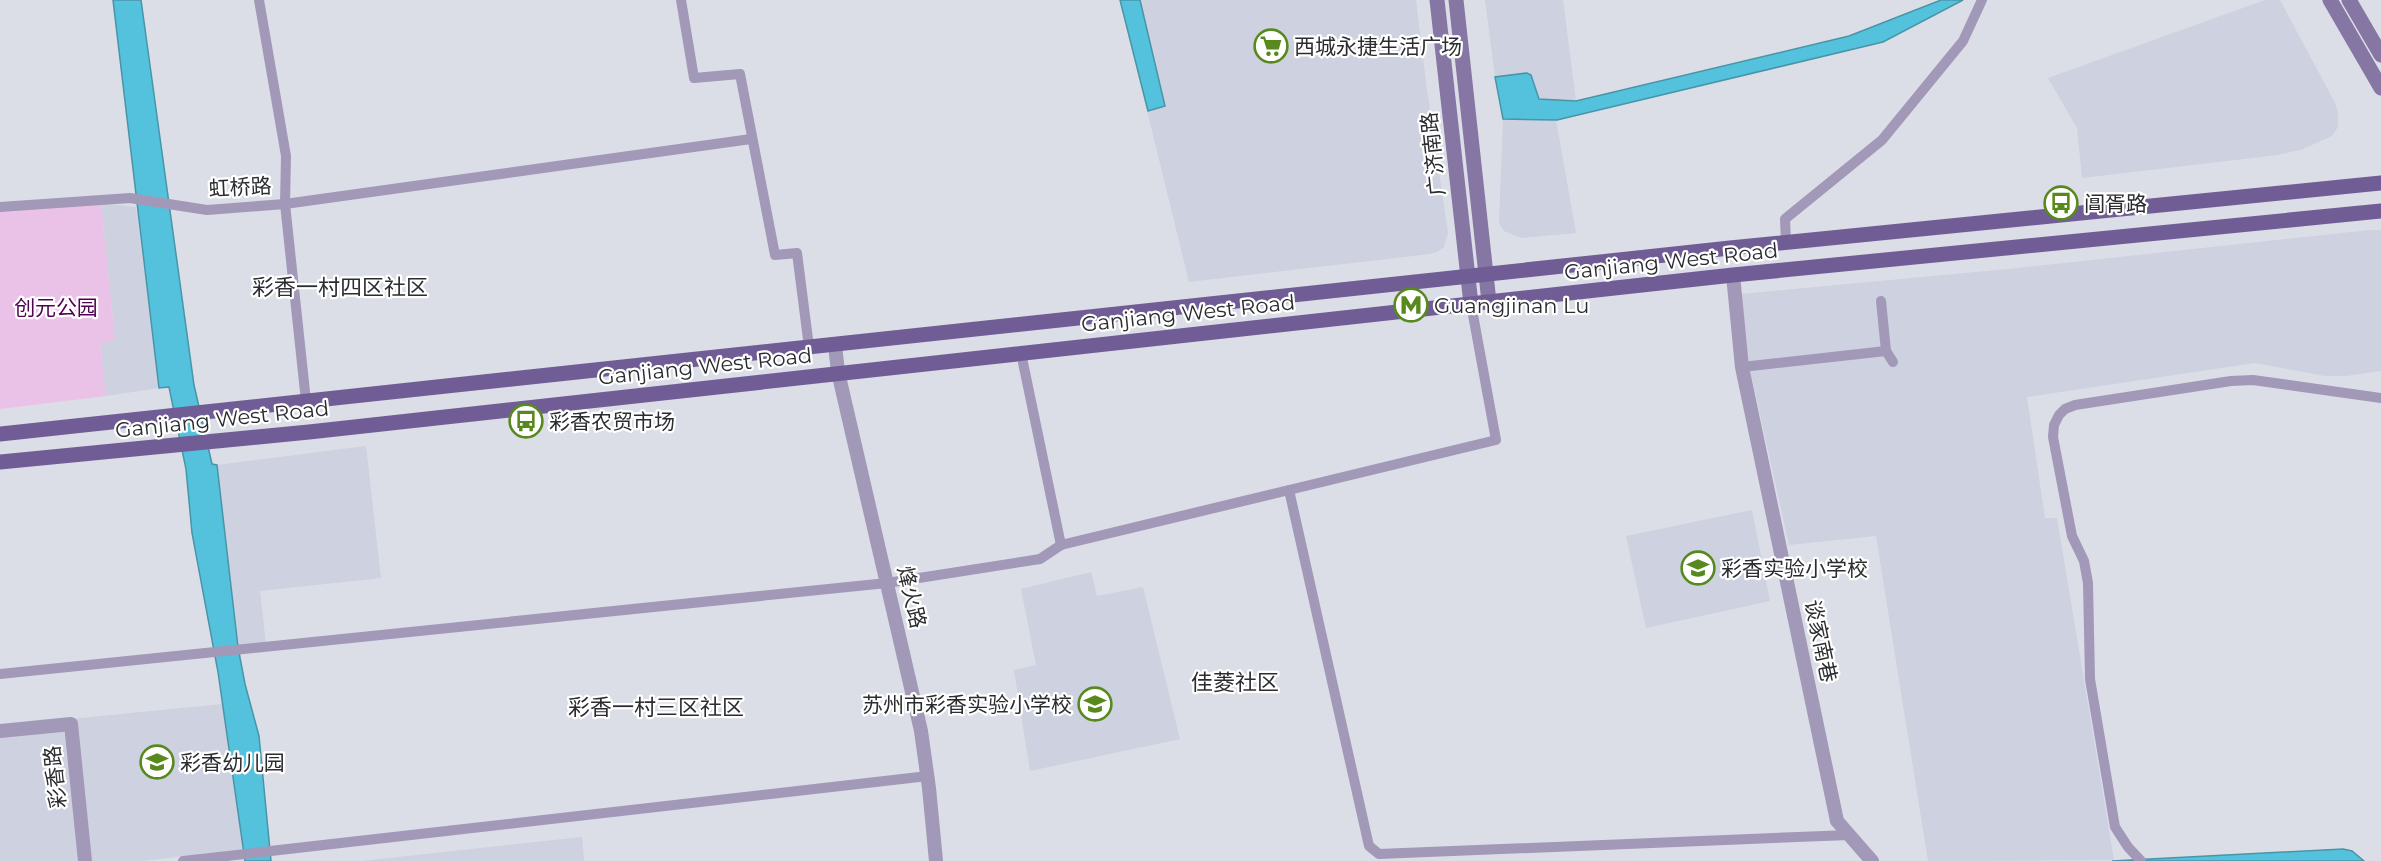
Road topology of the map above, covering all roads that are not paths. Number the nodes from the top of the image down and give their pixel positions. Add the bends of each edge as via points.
1 (259, 0) edge
2 (681, 0) edge
3 (1437, 0) edge
4 (1456, 0) edge
5 (1982, 0) edge
6 (2330, 0) edge
7 (2349, 0) edge
8 (2381, 54) edge
9 (2381, 88) edge
10 (751, 139) junction
11 (2381, 183) edge
12 (285, 204) junction
13 (0, 207) edge
14 (2381, 211) edge
15 (1887, 232) junction
16 (1786, 242) junction
17 (1890, 260) junction
18 (1486, 274) junction
19 (1733, 275) junction
20 (1468, 276) junction
21 (1881, 301) dead end
22 (1489, 302) junction
23 (1471, 304) junction
24 (835, 345) junction
25 (809, 347) junction
26 (1886, 351) junction
27 (1021, 353) junction
28 (1893, 362) dead end
29 (1742, 367) junction
30 (838, 372) junction
31 (2381, 398) edge
32 (306, 401) junction
33 (0, 434) edge
34 (0, 462) edge
35 (1289, 490) junction
36 (1061, 545) junction
37 (887, 583) junction
38 (0, 674) edge
39 (0, 731) edge
40 (928, 776) junction
41 (1849, 835) junction
42 (85, 861) edge
43 (183, 861) edge
44 (936, 861) edge
45 (1872, 861) edge
46 (2141, 861) edge

1 - 12 street via 286,156
2 - 10 street via 694,78 740,74
3 - 20 main road, 广济南路
4 - 18 main road, 广济南路
5 - 16 street via 1963,41 1882,140 1785,219
6 - 9 main road
7 - 8 main road
10 - 12 street
10 - 25 street via 775,255 797,253
11 - 15 main road, Ganjiang West Road
12 - 13 street, 虹桥路 via 207,210 130,198
12 - 32 street, 虹桥路
14 - 17 main road, Ganjiang West Road
15 - 16 main road, Ganjiang West Road
15 - 17 main road
16 - 18 main road, Ganjiang West Road
17 - 19 main road, Ganjiang West Road
18 - 20 main road, Ganjiang West Road
18 - 22 main road, 广济南路
19 - 22 main road, Ganjiang West Road
19 - 29 street, 谈家南巷
20 - 23 main road, 广济南路
20 - 24 main road, Ganjiang West Road
21 - 26 street
22 - 23 main road, Ganjiang West Road
23 - 27 main road, Ganjiang West Road
23 - 35 street via 1496,440
24 - 25 main road, Ganjiang West Road
24 - 30 street, 烽火路
25 - 32 main road, Ganjiang West Road
26 - 28 street
26 - 29 street
27 - 30 main road, Ganjiang West Road
27 - 36 street
29 - 41 street, 谈家南巷 via 1837,821
30 - 34 main road, Ganjiang West Road
30 - 37 street, 烽火路
31 - 46 street via 2268,381 2231,381 2075,405 2065,409 2054,425 2055,456 2072,536 2084,561 2088,583 2090,679 2115,826
32 - 33 main road, Ganjiang West Road
35 - 36 street
35 - 41 street via 1369,846 1379,854
36 - 37 street via 1040,559
37 - 38 street
37 - 40 street, 烽火路
39 - 42 street, 彩香路 via 71,724
40 - 43 street
40 - 44 street, 烽火路
41 - 45 street, 谈家南巷

